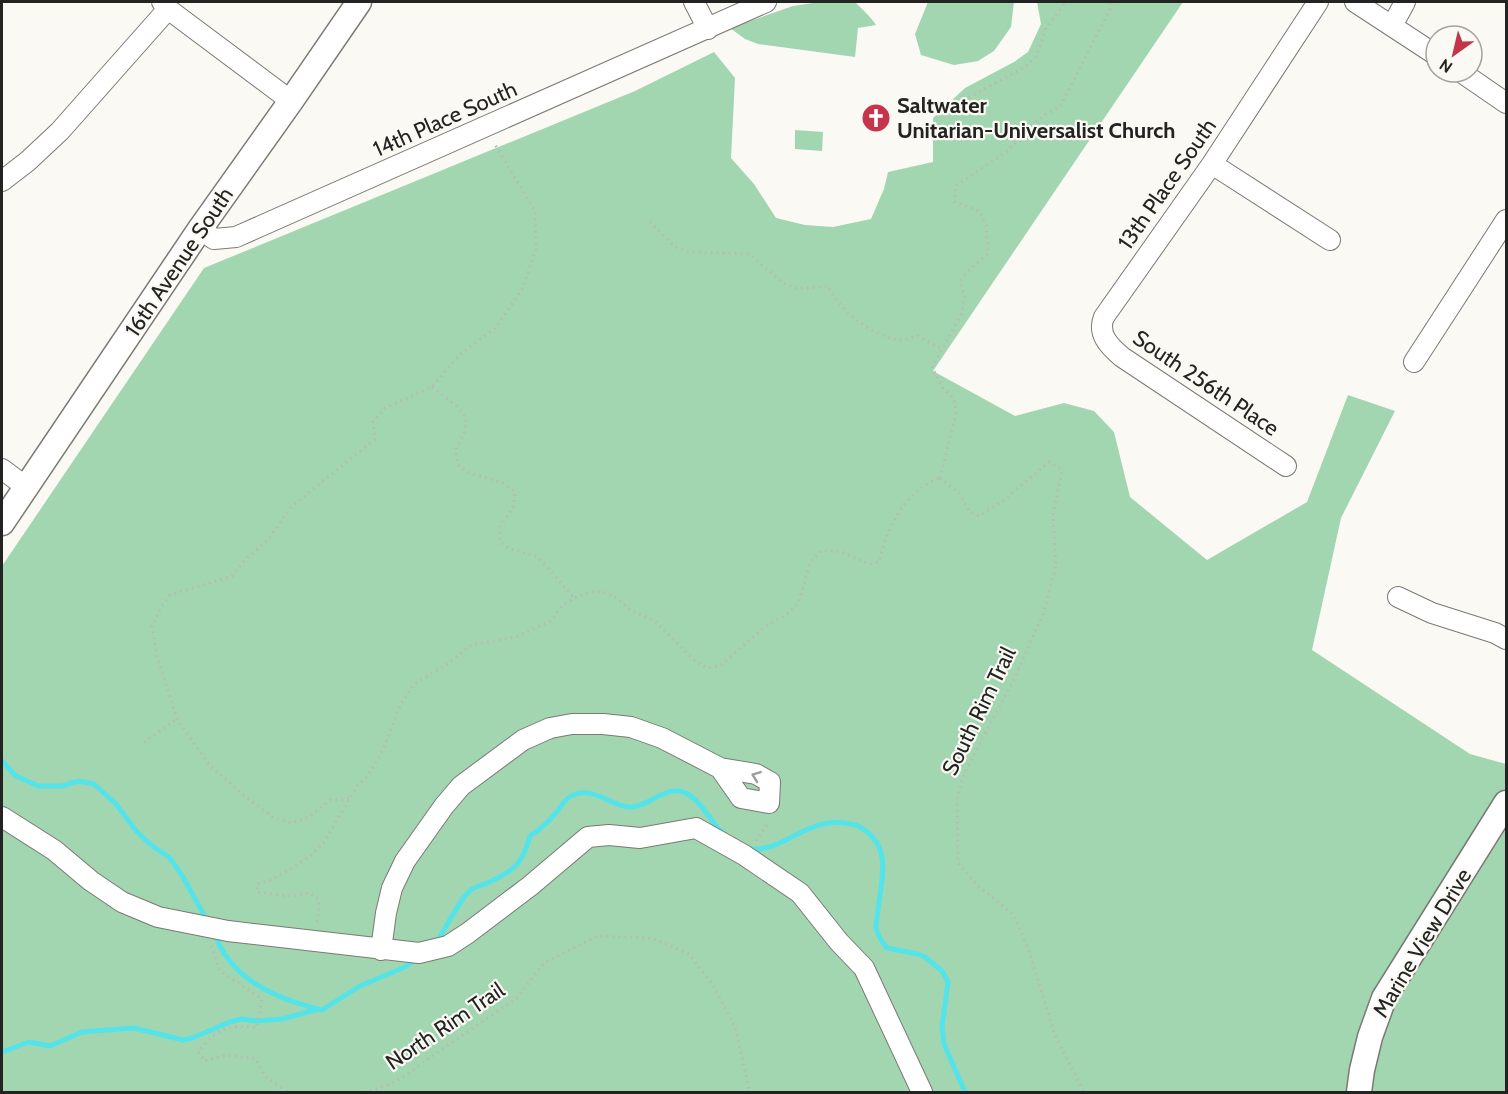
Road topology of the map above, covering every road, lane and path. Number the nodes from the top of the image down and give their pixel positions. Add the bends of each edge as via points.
1 (358, 2) edge
2 (694, 2) edge
3 (766, 2) edge
4 (1066, 2) edge
5 (1111, 2) edge
6 (1318, 2) edge
7 (1355, 2) edge
8 (1405, 2) edge
9 (165, 5) edge
10 (1392, 26) junction
11 (708, 29) junction
12 (1424, 47) edge
13 (1478, 84) edge
14 (291, 101) junction
15 (1506, 103) edge
16 (923, 111) dead end
17 (485, 128) junction
18 (1212, 164) junction
19 (2, 181) edge
20 (1506, 220) edge
21 (650, 222) dead end
22 (200, 229) junction
23 (1330, 240) dead end
24 (1103, 335) joint
25 (942, 349) junction
26 (1414, 362) dead end
27 (432, 387) junction
28 (1286, 466) dead end
29 (2, 469) edge
30 (940, 478) junction
31 (26, 487) junction
32 (2, 523) edge
33 (1398, 597) dead end
34 (573, 598) junction
35 (1506, 639) edge
36 (177, 719) junction
37 (144, 742) dead end
38 (720, 768) dead end
39 (349, 799) junction
40 (1506, 803) edge
41 (2, 817) edge
42 (205, 927) junction
43 (312, 940) junction
44 (381, 950) junction
45 (288, 1092) edge
46 (364, 1092) edge
47 (750, 1092) edge
48 (922, 1092) edge
49 (1084, 1092) edge
50 (1359, 1092) edge

1 - 14 main road, 16th Avenue South
2 - 11 street
3 - 11 street, 14th Place South
4 - 16 path via 1046,28 1036,57 1025,67 955,105
5 - 25 path via 1060,107 1026,130 1008,151 955,186 955,202 979,211 986,225 988,254 960,282 965,298 961,315
6 - 18 street, 13th Place South
7 - 10 street
8 - 10 street
9 - 14 street
9 - 19 street via 60,131
10 - 12 street
11 - 17 street, 14th Place South
13 - 15 street
14 - 22 main road, 16th Avenue South
17 - 22 street, 14th Place South via 236,237 214,238
17 - 27 path via 535,211 536,249 522,290 495,328 459,355
18 - 23 street
18 - 24 street, 13th Place South via 1104,317
20 - 26 street
21 - 25 path via 675,247 691,252 749,254 782,282 797,289 828,286 834,298 864,325 901,341 918,336
22 - 31 main road, 16th Avenue South
24 - 28 street, South 256th Place via 1122,357
25 - 30 path via 932,367 943,389 951,395 956,414
27 - 34 path via 461,410 467,422 466,433 455,451 458,465 515,492 514,506 500,527 500,542 538,557
27 - 36 path via 385,408 373,422 375,439 291,507 267,541 232,576 170,595 160,607 152,626
29 - 31 street
30 - 34 path via 914,492 900,508 885,538 879,562 869,564 842,552 822,550 810,563 799,602 722,665 707,668 695,661 655,621 604,592
30 - 49 path, South Rim Trail via 959,494 970,512 979,516 1049,462 1062,471 1053,515 1056,567 1043,614 965,772 957,797 958,863 977,885 1014,915 1055,1035
31 - 32 main road, 16th Avenue South
33 - 35 street
34 - 39 path via 551,621 516,638 471,645 413,685 367,777
36 - 37 path
36 - 39 path via 209,765 274,818 292,824 309,817 330,800
38 - 44 street via 631,727 572,724 550,728 523,741 461,786 405,861 392,888
39 - 43 path via 325,841 310,856 272,880 257,884 257,892 286,896 310,893 319,900
40 - 50 main road, Marine View Drive via 1384,998 1370,1037
41 - 42 street via 54,850 122,902 158,917
42 - 43 street
42 - 45 path via 220,971 262,999 255,1028 238,1025 222,1030 198,1052 205,1061 226,1055 256,1059 265,1077
43 - 44 street
44 - 48 street via 419,953 448,946 530,886 588,837 640,838 696,828 800,893 864,968
46 - 47 path, North Rim Trail via 408,1075 517,998 544,963 597,936 651,938 689,954 713,985 735,1027

